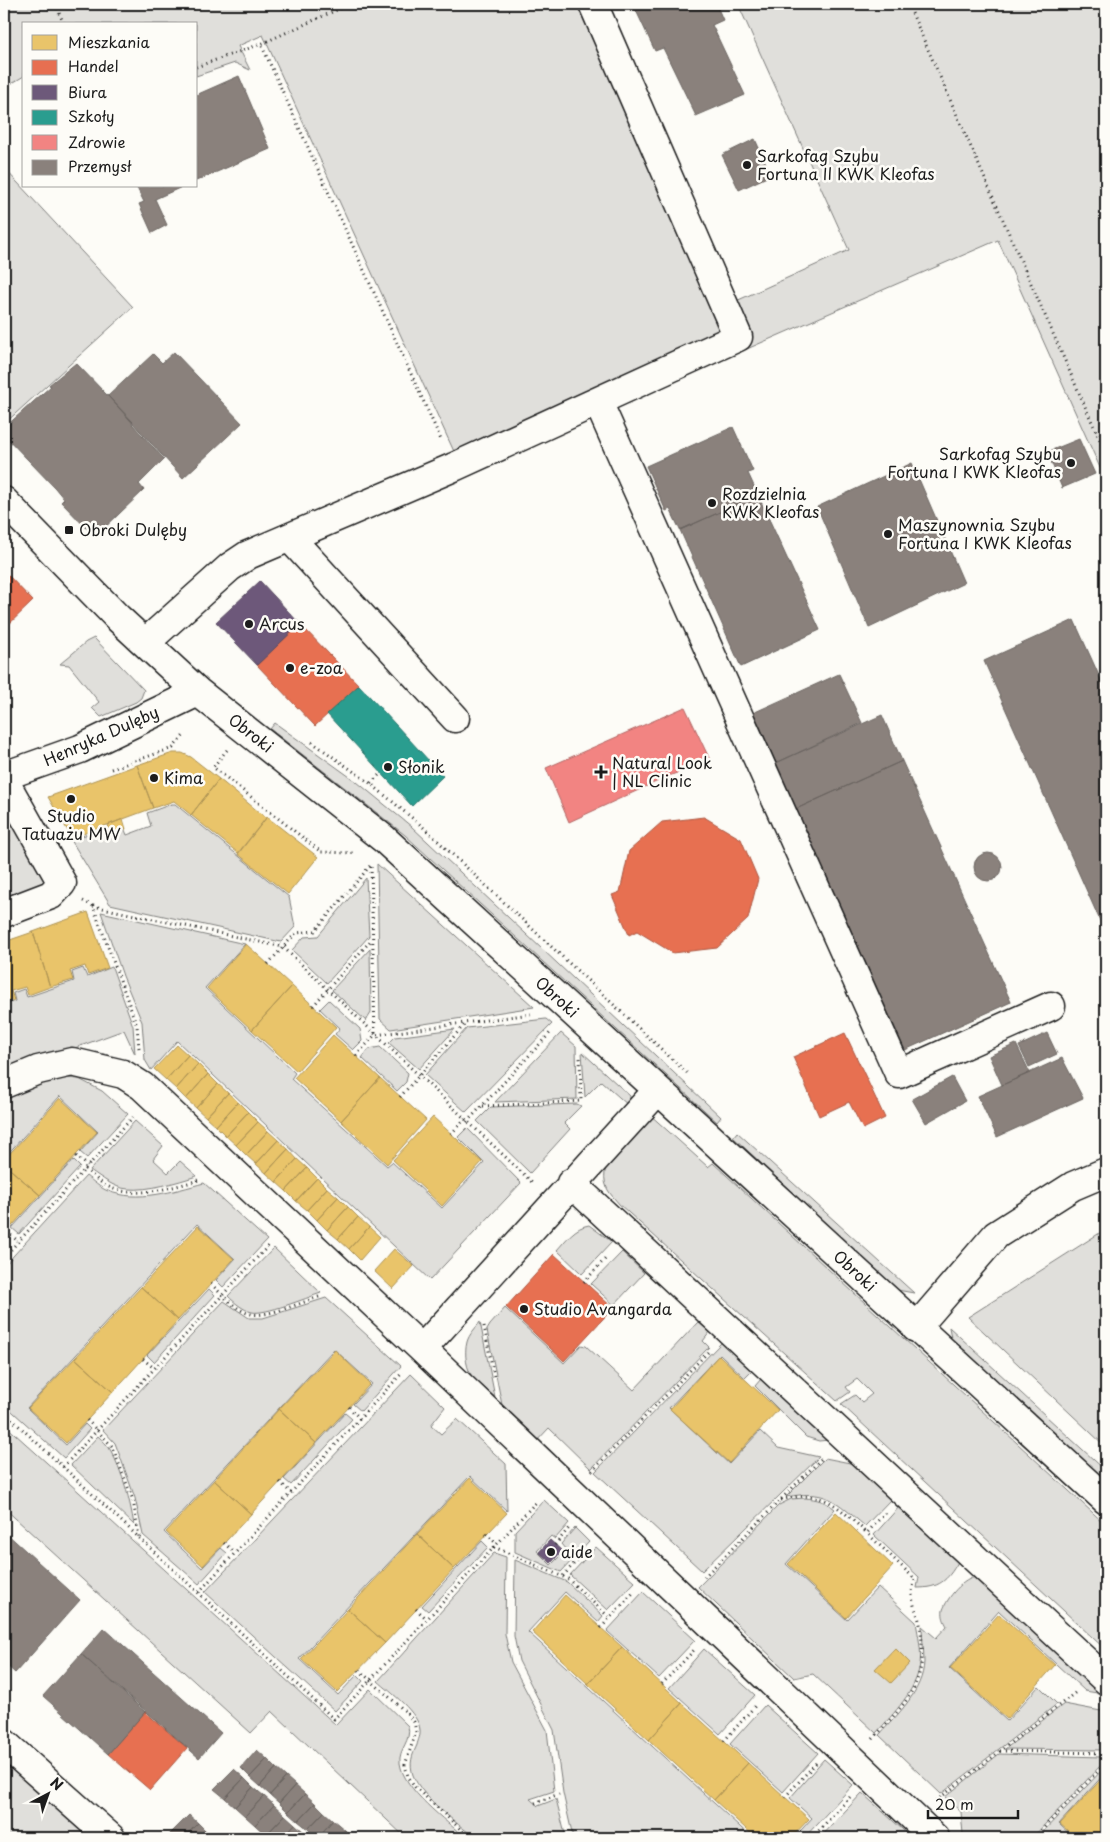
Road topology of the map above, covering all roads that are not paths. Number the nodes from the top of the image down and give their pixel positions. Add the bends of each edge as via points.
1 (593, 4) edge
2 (598, 402) junction
3 (4, 501) edge
4 (290, 538) junction
5 (145, 644) junction
6 (198, 692) junction
7 (455, 718) dead end
8 (4, 778) edge
9 (4, 913) edge
10 (1051, 1006) dead end
11 (4, 1084) edge
12 (658, 1090) junction
13 (1106, 1172) edge
14 (571, 1183) junction
15 (916, 1328) junction
16 (416, 1357) junction
17 (1106, 1500) edge
18 (1106, 1680) edge
19 (4, 1743) edge
20 (111, 1838) edge
21 (935, 1838) edge

1 - 2 street via 738,337
2 - 4 street
2 - 10 street via 899,1074
3 - 5 street, Obroki
4 - 5 street via 239,560
4 - 7 street
5 - 6 street, Obroki
6 - 8 street, Henryka Dulęby via 80,748
6 - 12 street, Obroki via 384,839
8 - 9 street via 62,883 51,895
11 - 16 street via 38,1070 72,1062 124,1074 142,1086
12 - 14 street
12 - 15 street, Obroki
13 - 15 street via 1073,1186 996,1235
14 - 16 street
14 - 18 street
15 - 17 street, Obroki
16 - 21 street
19 - 20 street

